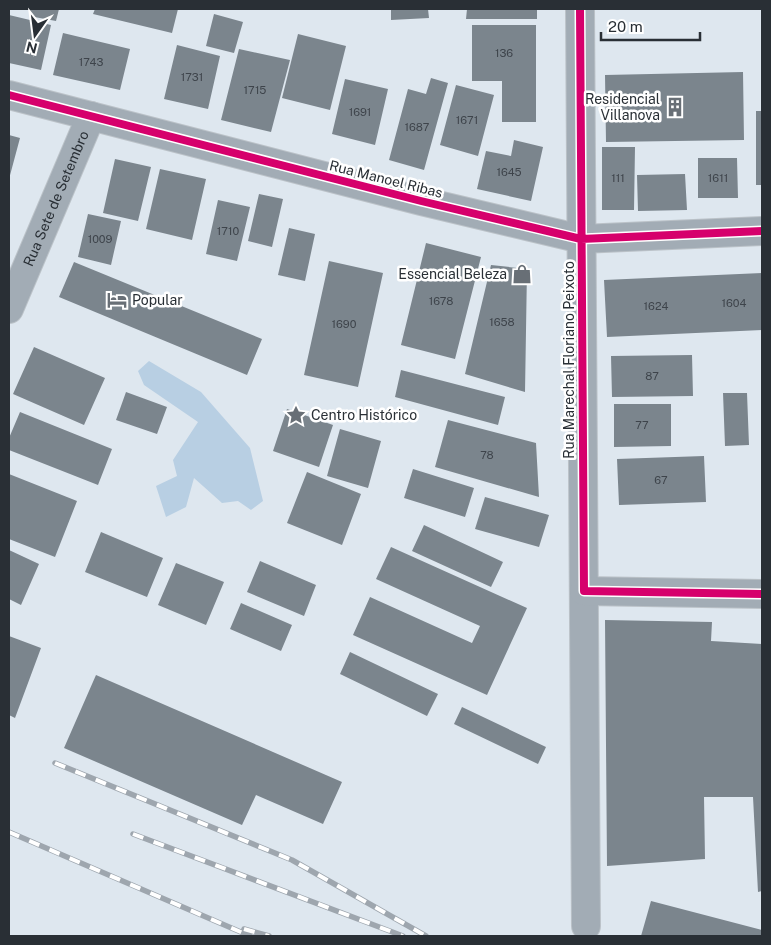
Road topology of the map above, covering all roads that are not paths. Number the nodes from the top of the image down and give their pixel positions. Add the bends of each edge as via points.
1 (580, 9) edge
2 (9, 95) edge
3 (91, 116) junction
4 (762, 231) edge
5 (581, 239) junction
6 (9, 310) edge
7 (584, 591) junction
8 (762, 594) edge
9 (586, 926) dead end

1 - 5 street, Rua Marechal Floriano Peixoto
2 - 3 street, Rua Manoel Ribas
3 - 5 street, Rua Manoel Ribas
3 - 6 street, Rua Sete de Setembro
4 - 5 street, Rua Manoel Ribas
5 - 7 street, Rua Marechal Floriano Peixoto
7 - 8 street
7 - 9 street, Rua Marechal Floriano Peixoto

